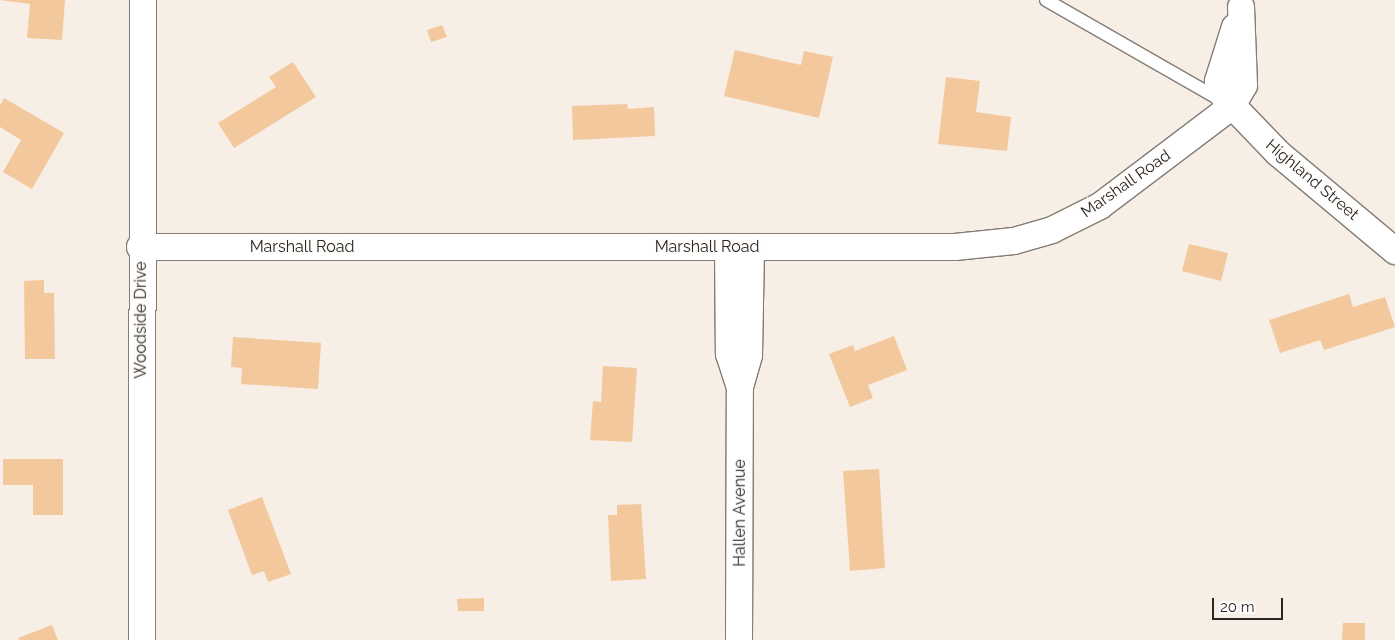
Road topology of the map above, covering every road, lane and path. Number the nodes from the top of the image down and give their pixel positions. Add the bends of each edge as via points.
1 (143, 0) edge
2 (1046, 0) edge
3 (1242, 3) edge
4 (1232, 106) junction
5 (140, 247) junction
6 (739, 247) junction
7 (1395, 251) edge
8 (142, 640) edge
9 (739, 640) edge

1 - 5 street, Woodside Drive
2 - 4 lane
3 - 4 street via 1244,85
4 - 6 street, Marshall Road via 1100,206 1069,223 1034,236 976,246
4 - 7 street, Highland Street via 1283,157
5 - 6 street, Marshall Road
5 - 8 street, Woodside Drive
6 - 9 street, Hallen Avenue via 729,354 740,387

